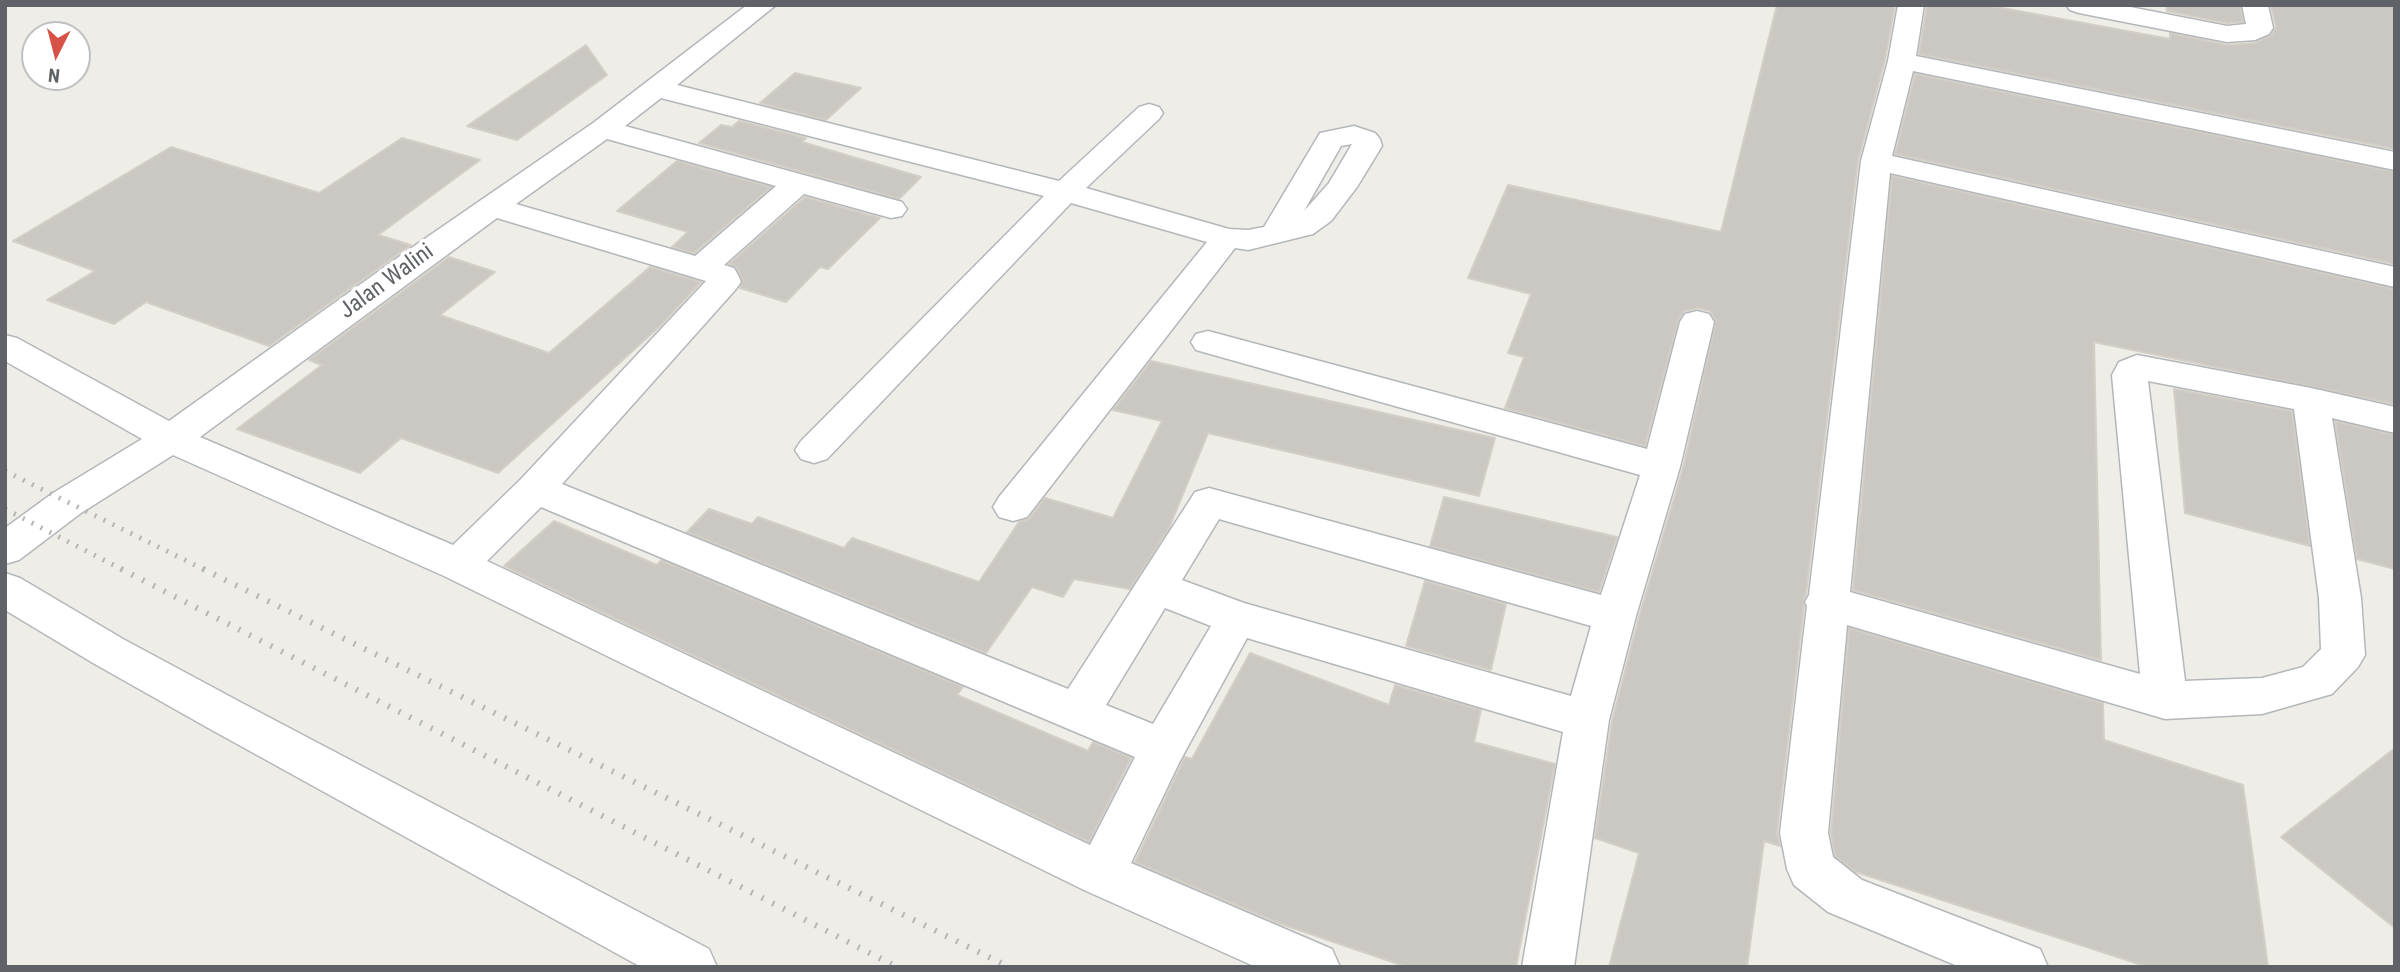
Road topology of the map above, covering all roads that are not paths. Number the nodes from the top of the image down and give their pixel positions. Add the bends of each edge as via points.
1 (763, 5) edge
2 (1911, 5) edge
3 (2079, 5) edge
4 (2255, 5) edge
5 (1902, 61) junction
6 (655, 88) junction
7 (1149, 113) dead end
8 (603, 129) junction
9 (1876, 161) junction
10 (2395, 161) edge
11 (796, 185) junction
12 (1065, 192) junction
13 (494, 207) junction
14 (891, 209) dead end
15 (1276, 233) dead end
16 (1227, 238) junction
17 (700, 269) junction
18 (2395, 277) edge
19 (1697, 322) dead end
20 (1208, 342) dead end
21 (5, 346) edge
22 (2311, 400) junction
23 (2395, 421) edge
24 (172, 439) junction
25 (814, 450) dead end
26 (1661, 467) junction
27 (535, 489) junction
28 (1013, 507) dead end
29 (5, 549) edge
30 (458, 565) junction
31 (1157, 588) junction
32 (5, 589) edge
33 (1826, 603) junction
34 (1615, 616) junction
35 (1237, 618) junction
36 (2165, 700) junction
37 (1077, 713) junction
38 (1587, 720) junction
39 (1163, 748) junction
40 (1101, 874) junction
41 (691, 967) edge
42 (1314, 967) edge
43 (1548, 967) edge
44 (2022, 967) edge

1 - 6 street, Jalan Walini
2 - 5 street
3 - 4 street via 2246,34 2260,28
5 - 9 street
5 - 10 street
6 - 8 street, Jalan Walini
6 - 12 street
7 - 12 street
8 - 11 street
8 - 13 street, Jalan Walini
9 - 18 street
9 - 33 street
11 - 14 street
11 - 17 street
12 - 16 street
12 - 25 street
13 - 17 street
13 - 24 street, Jalan Walini
15 - 16 street via 1248,240
16 - 28 street
17 - 27 street via 722,275 724,282
19 - 26 street
20 - 26 street
21 - 24 street
22 - 23 street
22 - 36 street via 2340,598 2343,655 2317,681 2262,696
22 - 36 street via 2137,367 2132,370
24 - 29 street, Jalan Walini via 67,503
24 - 30 street
26 - 34 street
27 - 30 street
27 - 37 street
30 - 40 street
31 - 34 street via 1209,502
31 - 35 street
31 - 37 street
32 - 41 street via 108,651
33 - 36 street
33 - 44 street via 1804,833 1811,869 1846,896
34 - 38 street
35 - 38 street
35 - 39 street
37 - 39 street
38 - 43 street
39 - 40 street
40 - 42 street

